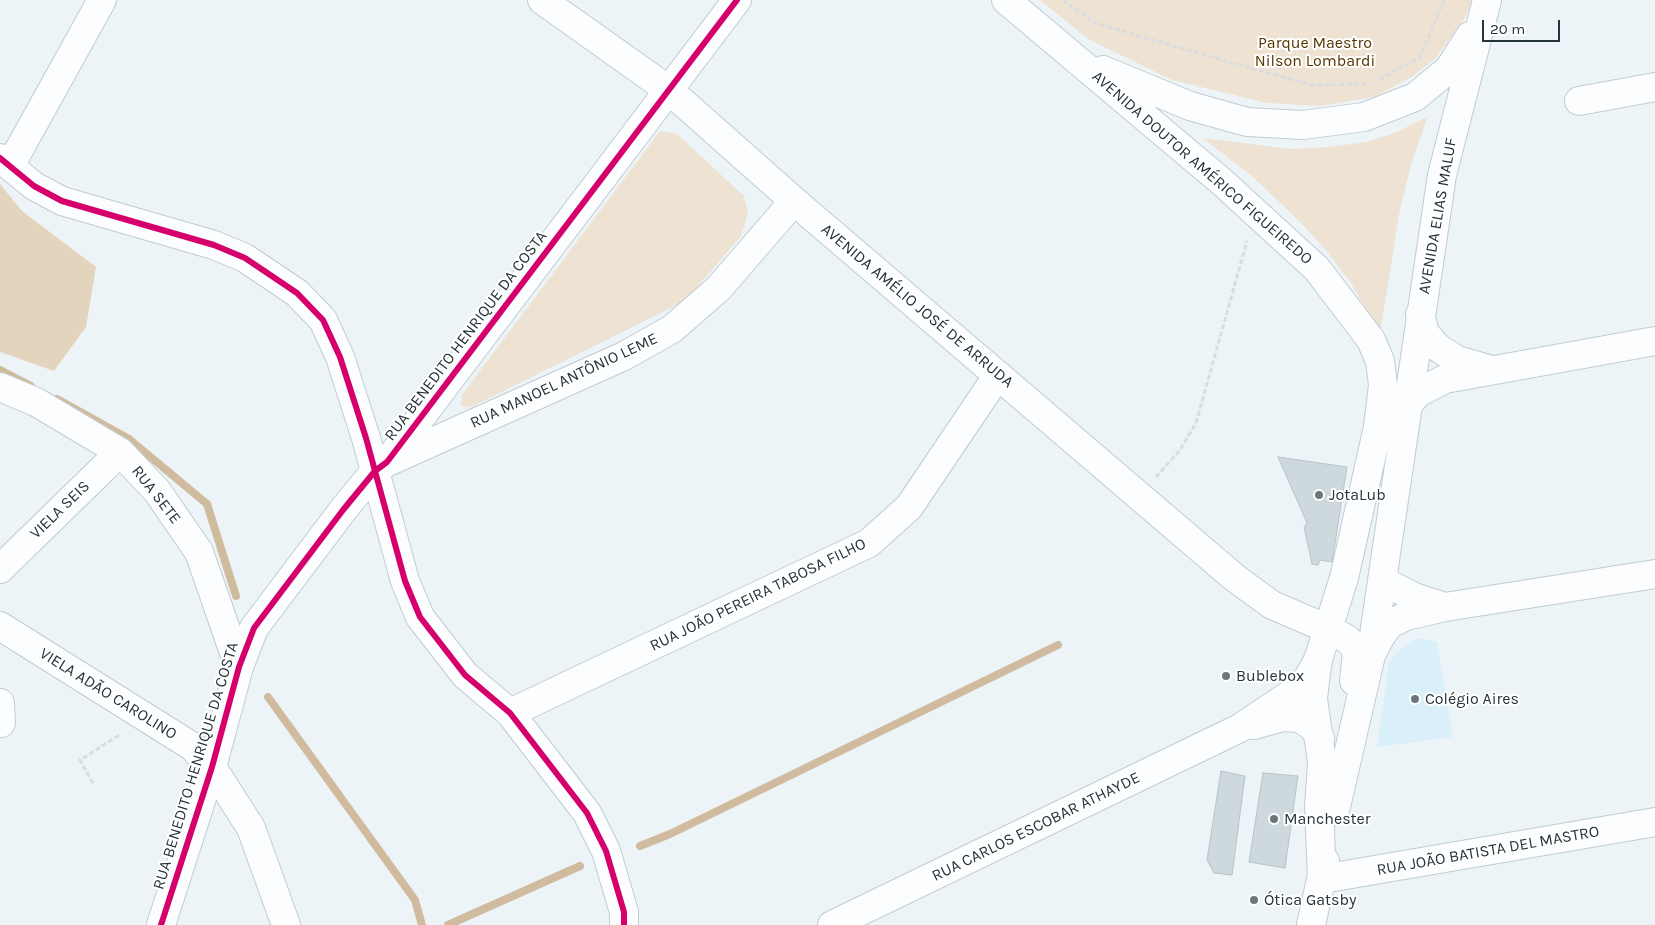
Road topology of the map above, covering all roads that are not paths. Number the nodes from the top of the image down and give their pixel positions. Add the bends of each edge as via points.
1 (102, 0) edge
2 (542, 0) edge
3 (580, 0) edge
4 (737, 0) edge
5 (1006, 0) edge
6 (1487, 0) edge
7 (597, 37) junction
8 (1078, 60) junction
9 (1655, 87) edge
10 (670, 91) junction
11 (1579, 101) dead end
12 (5, 162) edge
13 (794, 201) junction
14 (1420, 314) junction
15 (1655, 341) edge
16 (1492, 370) junction
17 (998, 375) junction
18 (0, 388) edge
19 (1407, 406) junction
20 (417, 423) junction
21 (1378, 427) junction
22 (458, 430) junction
23 (366, 438) junction
24 (120, 452) junction
25 (381, 467) junction
26 (343, 510) junction
27 (388, 520) junction
28 (0, 569) edge
29 (1655, 574) edge
30 (1383, 581) junction
31 (1339, 595) junction
32 (1445, 607) junction
33 (1291, 613) junction
34 (0, 626) edge
35 (1328, 629) junction
36 (1371, 655) junction
37 (1318, 660) junction
38 (239, 667) junction
39 (510, 713) junction
40 (1240, 728) junction
41 (1320, 738) junction
42 (212, 767) junction
43 (1342, 776) junction
44 (1655, 822) edge
45 (1322, 880) junction
46 (161, 925) edge
47 (286, 925) edge
48 (624, 925) edge
49 (832, 925) edge
50 (1311, 925) edge

1 - 12 street
2 - 7 street, AVENIDA AMÉLIO JOSÉ DE ARRUDA
3 - 7 street
4 - 10 street, RUA BENEDITO HENRIQUE DA COSTA
5 - 8 street, AVENIDA DOUTOR AMÉRICO FIGUEIREDO
6 - 8 street, AVENIDA DOUTOR AMÉRICO FIGUEIREDO via 1463,50 1449,69 1415,98 1364,117 1303,125 1247,122 1190,106
6 - 14 street, AVENIDA ELIAS MALUF via 1442,175
7 - 10 street, AVENIDA AMÉLIO JOSÉ DE ARRUDA
8 - 21 street, AVENIDA DOUTOR AMÉRICO FIGUEIREDO via 1317,269 1371,340 1380,361 1383,385
9 - 11 street
10 - 13 street, AVENIDA AMÉLIO JOSÉ DE ARRUDA
10 - 20 street, RUA BENEDITO HENRIQUE DA COSTA
12 - 23 street via 34,186 62,201 214,245 245,258 297,293 323,320 340,357
13 - 17 street, AVENIDA AMÉLIO JOSÉ DE ARRUDA
13 - 22 street, RUA MANOEL ANTÔNIO LEME via 718,289 672,329 624,356
14 - 16 street via 1425,332 1437,347 1457,360
14 - 19 street, AVENIDA ELIAS MALUF
15 - 16 street
16 - 19 street via 1445,379 1418,393
17 - 33 street, AVENIDA AMÉLIO JOSÉ DE ARRUDA via 1235,578 1272,605
17 - 39 street, RUA JOÃO PEREIRA TABOSA FILHO via 909,507 870,543
18 - 24 street, RUA SETE via 36,402
19 - 30 street, AVENIDA DOUTOR AMÉRICO FIGUEIREDO
20 - 22 street, RUA MANOEL ANTÔNIO LEME via 429,429
20 - 23 street, RUA BENEDITO HENRIQUE DA COSTA
20 - 25 street, RUA BENEDITO HENRIQUE DA COSTA
21 - 30 street via 1362,559 1365,569
21 - 31 street, AVENIDA DOUTOR AMÉRICO FIGUEIREDO
22 - 25 street, RUA MANOEL ANTÔNIO LEME
23 - 25 street
24 - 28 street, VIELA SEIS
24 - 38 street, RUA SETE via 157,491 199,552
25 - 26 street, RUA BENEDITO HENRIQUE DA COSTA
25 - 27 street
26 - 27 street via 359,502 371,503
26 - 38 street, RUA BENEDITO HENRIQUE DA COSTA via 254,628
27 - 39 street via 405,580 420,617 465,675
29 - 32 street
30 - 32 street via 1414,597
30 - 36 street, AVENIDA DOUTOR AMÉRICO FIGUEIREDO
31 - 33 street via 1319,610
31 - 35 street, AVENIDA DOUTOR AMÉRICO FIGUEIREDO
32 - 36 street via 1406,616 1390,624
33 - 35 street, AVENIDA AMÉLIO JOSÉ DE ARRUDA
34 - 42 street, VIELA ADÃO CAROLINO via 193,747
35 - 37 street, AVENIDA DOUTOR AMÉRICO FIGUEIREDO
35 - 43 street, AVENIDA AMÉLIO JOSÉ DE ARRUDA via 1352,643 1356,652
36 - 43 street, AVENIDA DOUTOR AMÉRICO FIGUEIREDO
37 - 40 street, RUA CARLOS ESCOBAR ATHAYDE via 1308,678 1294,692
37 - 41 street, AVENIDA DOUTOR AMÉRICO FIGUEIREDO via 1313,699
38 - 42 street, RUA BENEDITO HENRIQUE DA COSTA
39 - 48 street via 587,813 606,851 624,912
40 - 41 street, RUA CARLOS ESCOBAR ATHAYDE via 1282,717 1299,718 1312,726
40 - 49 street, RUA CARLOS ESCOBAR ATHAYDE
41 - 45 street, AVENIDA DOUTOR AMÉRICO FIGUEIREDO
42 - 46 street, RUA BENEDITO HENRIQUE DA COSTA
42 - 47 street, VIELA ADÃO CAROLINO via 251,828
43 - 45 street, AVENIDA DOUTOR AMÉRICO FIGUEIREDO
44 - 45 street, RUA JOÃO BATISTA DEL MASTRO
45 - 50 street, AVENIDA DOUTOR AMÉRICO FIGUEIREDO

